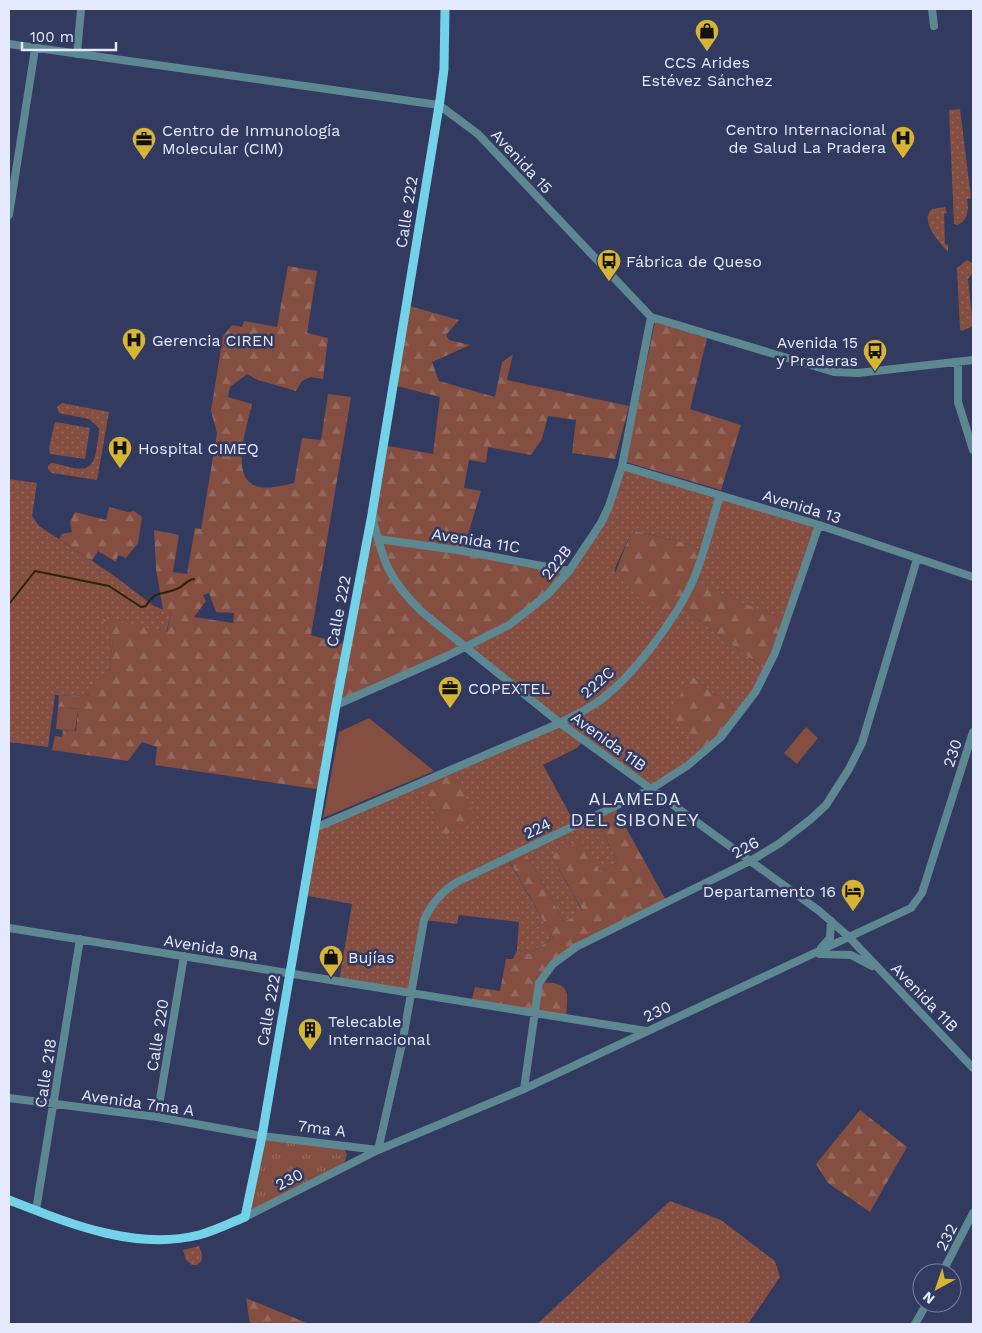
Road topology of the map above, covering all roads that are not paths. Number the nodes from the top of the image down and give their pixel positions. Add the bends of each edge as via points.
1 (81, 9) edge
2 (445, 9) edge
3 (932, 9) edge
4 (934, 26) dead end
5 (9, 44) edge
6 (36, 49) junction
7 (78, 54) junction
8 (439, 105) junction
9 (9, 215) edge
10 (650, 316) junction
11 (973, 360) edge
12 (958, 362) junction
13 (973, 450) edge
14 (622, 466) junction
15 (720, 495) junction
16 (372, 514) junction
17 (819, 525) junction
18 (378, 539) junction
19 (917, 559) junction
20 (569, 571) junction
21 (973, 577) edge
22 (464, 647) junction
23 (336, 705) junction
24 (560, 723) junction
25 (973, 732) edge
26 (651, 789) junction
27 (315, 828) junction
28 (752, 860) junction
29 (832, 921) junction
30 (9, 928) edge
31 (849, 937) junction
32 (80, 939) junction
33 (816, 953) junction
34 (184, 956) junction
35 (801, 959) junction
36 (883, 972) junction
37 (290, 973) junction
38 (411, 993) junction
39 (533, 1013) junction
40 (646, 1031) junction
41 (973, 1068) edge
42 (524, 1089) junction
43 (9, 1098) edge
44 (54, 1104) junction
45 (158, 1117) junction
46 (262, 1136) junction
47 (378, 1150) junction
48 (9, 1200) edge
49 (36, 1210) junction
50 (973, 1213) edge
51 (245, 1217) junction
52 (947, 1263) edge

1 - 7 street
2 - 8 main road, Calle 222 via 444,69
3 - 4 street
5 - 6 street, Avenida 15
6 - 7 street, Avenida 15
6 - 9 street
7 - 8 street, Avenida 15
8 - 10 street, Avenida 15 via 478,134
8 - 16 main road, Calle 222
10 - 12 street, Avenida 15 via 834,372 858,374
10 - 14 street, 222B
11 - 12 street, Avenida 15
12 - 13 street via 958,402
14 - 15 street, Avenida 13
14 - 20 street, 222B via 601,523
15 - 17 street, Avenida 13
15 - 24 street, 222C via 696,573 684,599 662,632 610,693
16 - 18 street, Avenida 11B
16 - 23 main road, Calle 222
17 - 19 street, Avenida 13
17 - 26 street, 224 via 775,653 756,691 712,747
18 - 20 street, Avenida 11C
18 - 22 street, Avenida 11B via 390,575 404,595
19 - 21 street, Avenida 13
19 - 28 street, 226 via 862,743 850,769 826,805 811,819
20 - 22 street, 222B via 525,614
22 - 23 street, 222B
22 - 24 street, Avenida 11B
23 - 27 main road, Calle 222
24 - 26 street, Avenida 11B
24 - 27 street, 222C
25 - 31 street, 230 via 920,899 911,908
26 - 28 street, Avenida 11B
26 - 38 street, 224 via 446,888 424,920
27 - 37 main road, Calle 222
28 - 29 street, Avenida 11B
28 - 39 street, 226 via 576,947 545,972 538,982
29 - 31 street, Avenida 11B
29 - 33 street via 830,938
30 - 32 street, Avenida 9na
31 - 33 street, 230
31 - 36 street, Avenida 11B
32 - 34 street, Avenida 9na
32 - 44 street, Calle 218
33 - 35 street, 230
34 - 37 street, Avenida 9na
34 - 45 street, Calle 220
35 - 36 street via 820,953 840,952 858,957
35 - 40 street, 230
36 - 41 street, Avenida 11B
37 - 38 street, Avenida 9na
37 - 46 main road, Calle 222
38 - 39 street, Avenida 9na
38 - 47 street, 224
39 - 40 street, Avenida 9na
39 - 42 street, 226
40 - 42 street, 230
42 - 47 street, 230
43 - 44 street, Avenida 7ma A
44 - 45 street, Avenida 7ma A
44 - 49 street, Calle 218
45 - 46 street, Avenida 7ma A
46 - 47 street, 7ma A
46 - 51 main road, Calle 222
47 - 51 street, 230
48 - 49 main road
49 - 51 main road via 102,1232 149,1239 199,1235
50 - 52 street, 232

